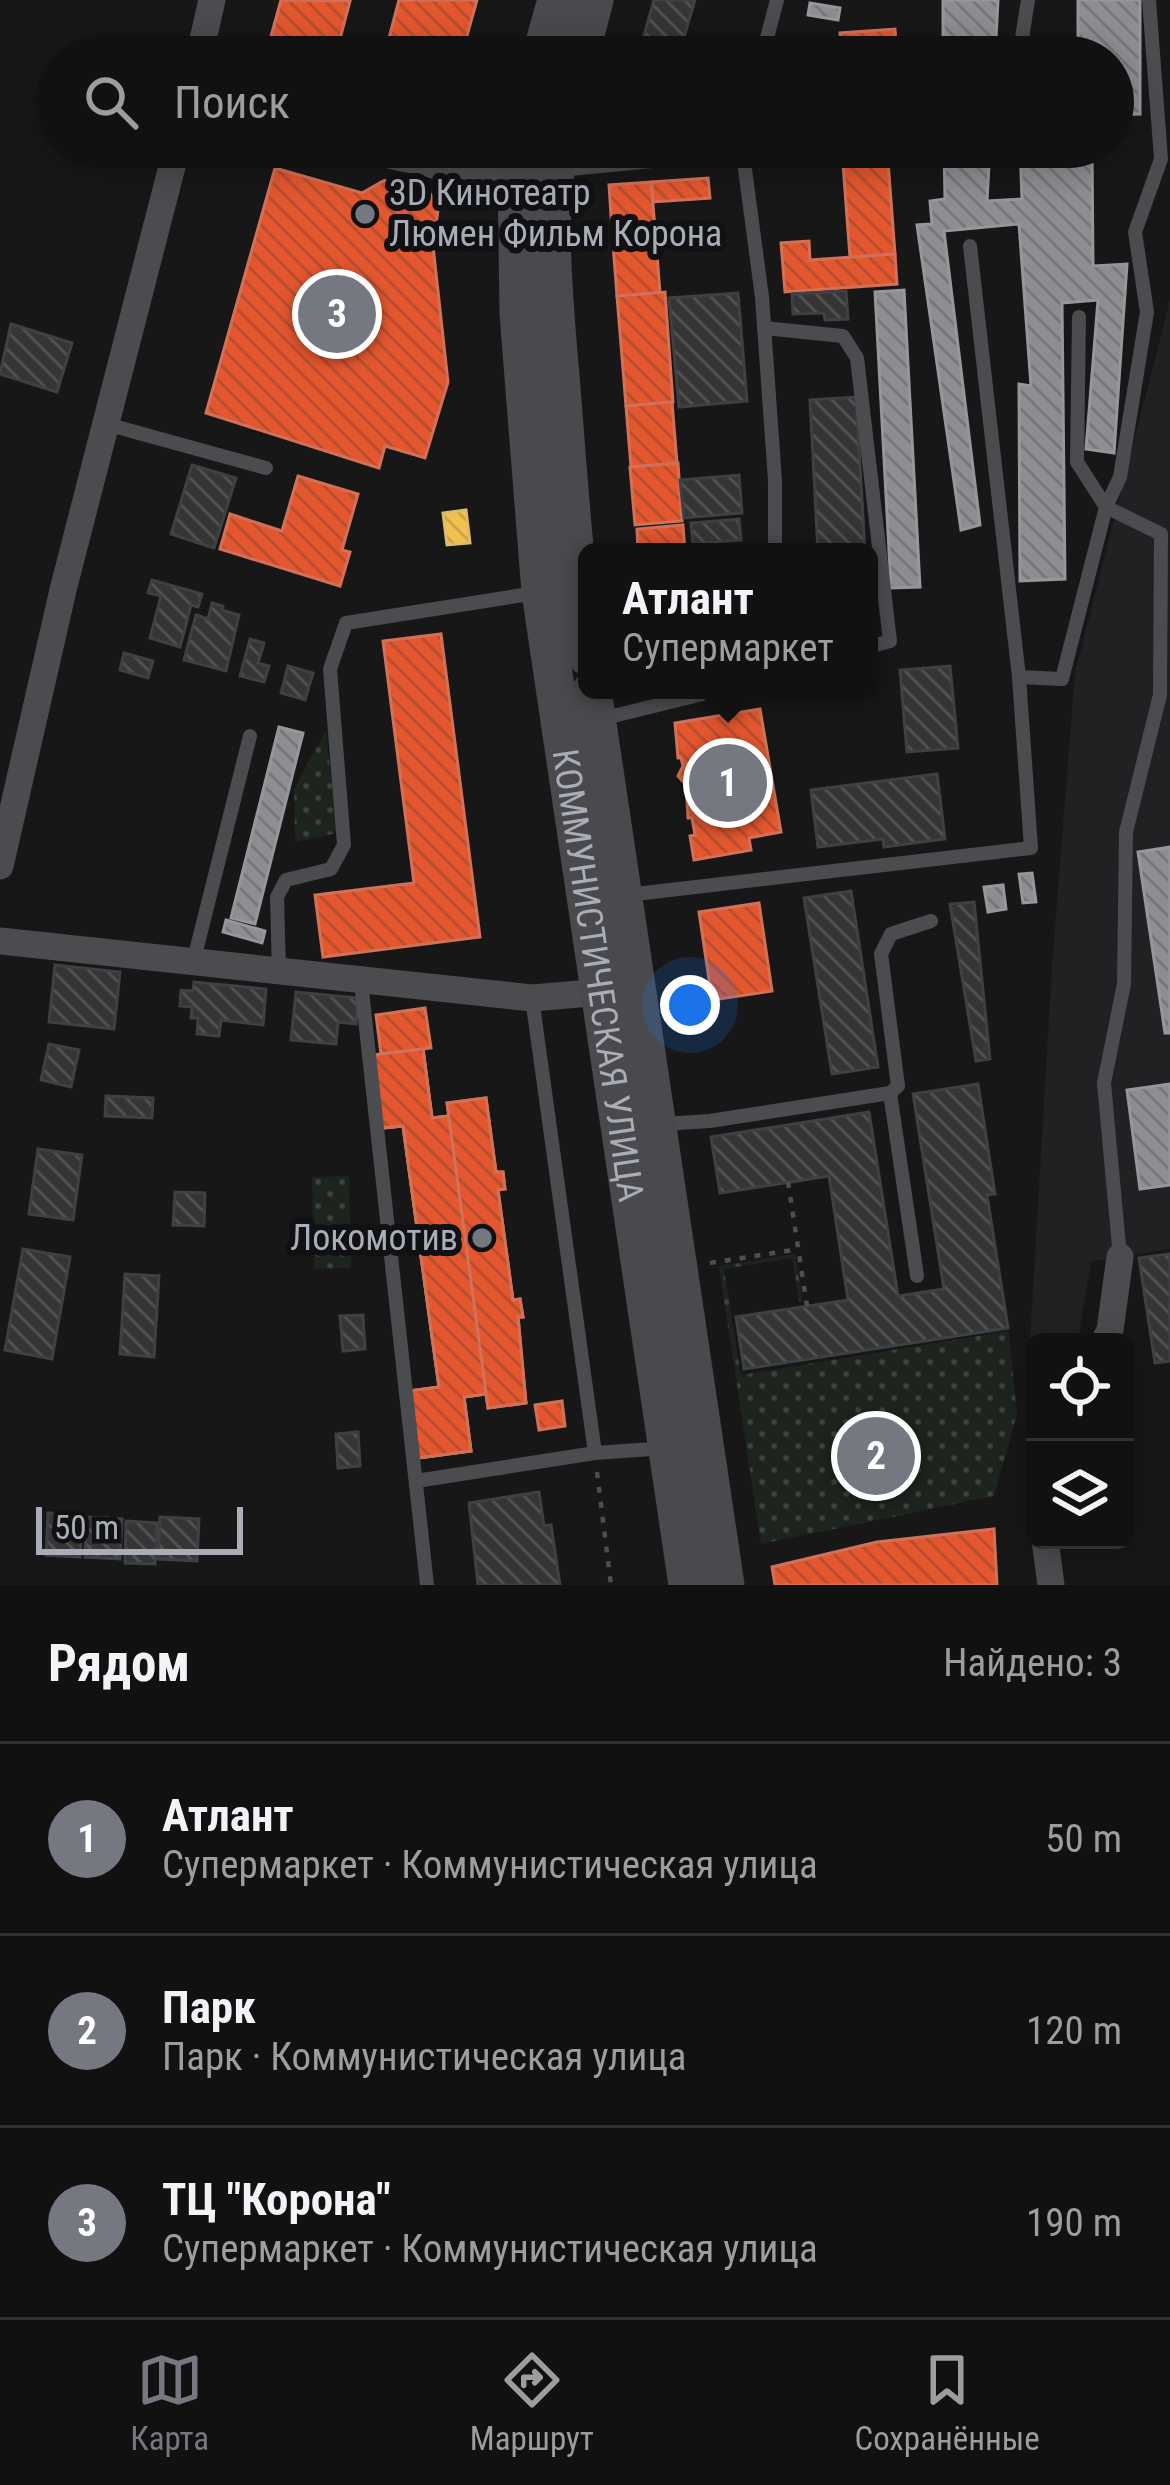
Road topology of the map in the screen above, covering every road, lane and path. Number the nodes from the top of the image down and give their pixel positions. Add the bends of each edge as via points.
1 (212, 0) edge
2 (557, 0) edge
3 (595, 0) edge
4 (777, 0) edge
5 (1028, 0) edge
6 (1148, 0) edge
7 (204, 36) edge
8 (547, 36) edge
9 (585, 36) edge
10 (768, 36) edge
11 (1022, 36) edge
12 (171, 168) edge
13 (448, 168) edge
14 (480, 168) edge
15 (539, 168) edge
16 (743, 168) edge
17 (970, 246) dead end
18 (1078, 317) dead end
19 (764, 328) junction
20 (106, 424) junction
21 (266, 468) dead end
22 (1106, 507) junction
23 (775, 543) edge
24 (559, 590) junction
25 (578, 635) edge
26 (878, 644) edge
27 (1019, 677) junction
28 (644, 699) edge
29 (594, 705) edge
30 (250, 736) dead end
31 (0, 866) edge
32 (622, 896) junction
33 (931, 921) dead end
34 (0, 940) edge
35 (193, 963) junction
36 (279, 973) junction
37 (361, 982) junction
38 (618, 990) junction
39 (532, 998) junction
40 (890, 1093) junction
41 (656, 1124) junction
42 (788, 1182) dead end
43 (799, 1249) junction
44 (1120, 1257) joint
45 (714, 1260) dead end
46 (917, 1276) dead end
47 (807, 1306) dead end
48 (1108, 1333) edge
49 (668, 1448) junction
50 (595, 1453) junction
51 (416, 1481) junction
52 (1046, 1549) edge
53 (427, 1585) edge
54 (611, 1585) edge
55 (688, 1585) edge
56 (724, 1585) edge
57 (1052, 1585) edge

1 - 7 street
2 - 8 main road
3 - 9 main road
4 - 10 lane
5 - 11 lane
6 - 22 lane via 1161,159 1135,232 1147,312 1120,477
12 - 20 street
13 - 14 street
15 - 24 main road, КОММУНИСТИЧЕСКАЯ УЛИЦА via 555,312
16 - 19 lane
17 - 27 lane
18 - 22 lane via 1077,462
19 - 23 lane
19 - 26 lane via 843,336 857,358 890,641
20 - 21 lane
20 - 31 street
22 - 27 lane via 1062,679
22 - 44 lane via 1161,534 1160,695 1126,832 1124,984 1104,1083
24 - 25 main road, КОММУНИСТИЧЕСКАЯ УЛИЦА
24 - 36 lane via 346,623 330,669 344,845 331,869 286,880 277,897
24 - 38 main road, КОММУНИСТИЧЕСКАЯ УЛИЦА
27 - 32 lane via 1031,848
28 - 29 lane
29 - 32 main road, КОММУНИСТИЧЕСКАЯ УЛИЦА
30 - 35 lane
32 - 38 main road, КОММУНИСТИЧЕСКАЯ УЛИЦА
33 - 40 lane via 891,934 881,954 898,1086
34 - 35 street
35 - 36 street
36 - 37 street
37 - 39 street
37 - 51 lane
38 - 39 street
38 - 41 main road, КОММУНИСТИЧЕСКАЯ УЛИЦА
38 - 49 main road, КОММУНИСТИЧЕСКАЯ УЛИЦА
39 - 50 lane
40 - 41 lane
40 - 46 lane
41 - 56 main road, КОММУНИСТИЧЕСКАЯ УЛИЦА
42 - 43 path
43 - 45 path
43 - 47 path
44 - 48 street
49 - 50 lane
49 - 55 main road, КОММУНИСТИЧЕСКАЯ УЛИЦА
50 - 51 lane
50 - 54 path
51 - 53 lane
52 - 57 street

